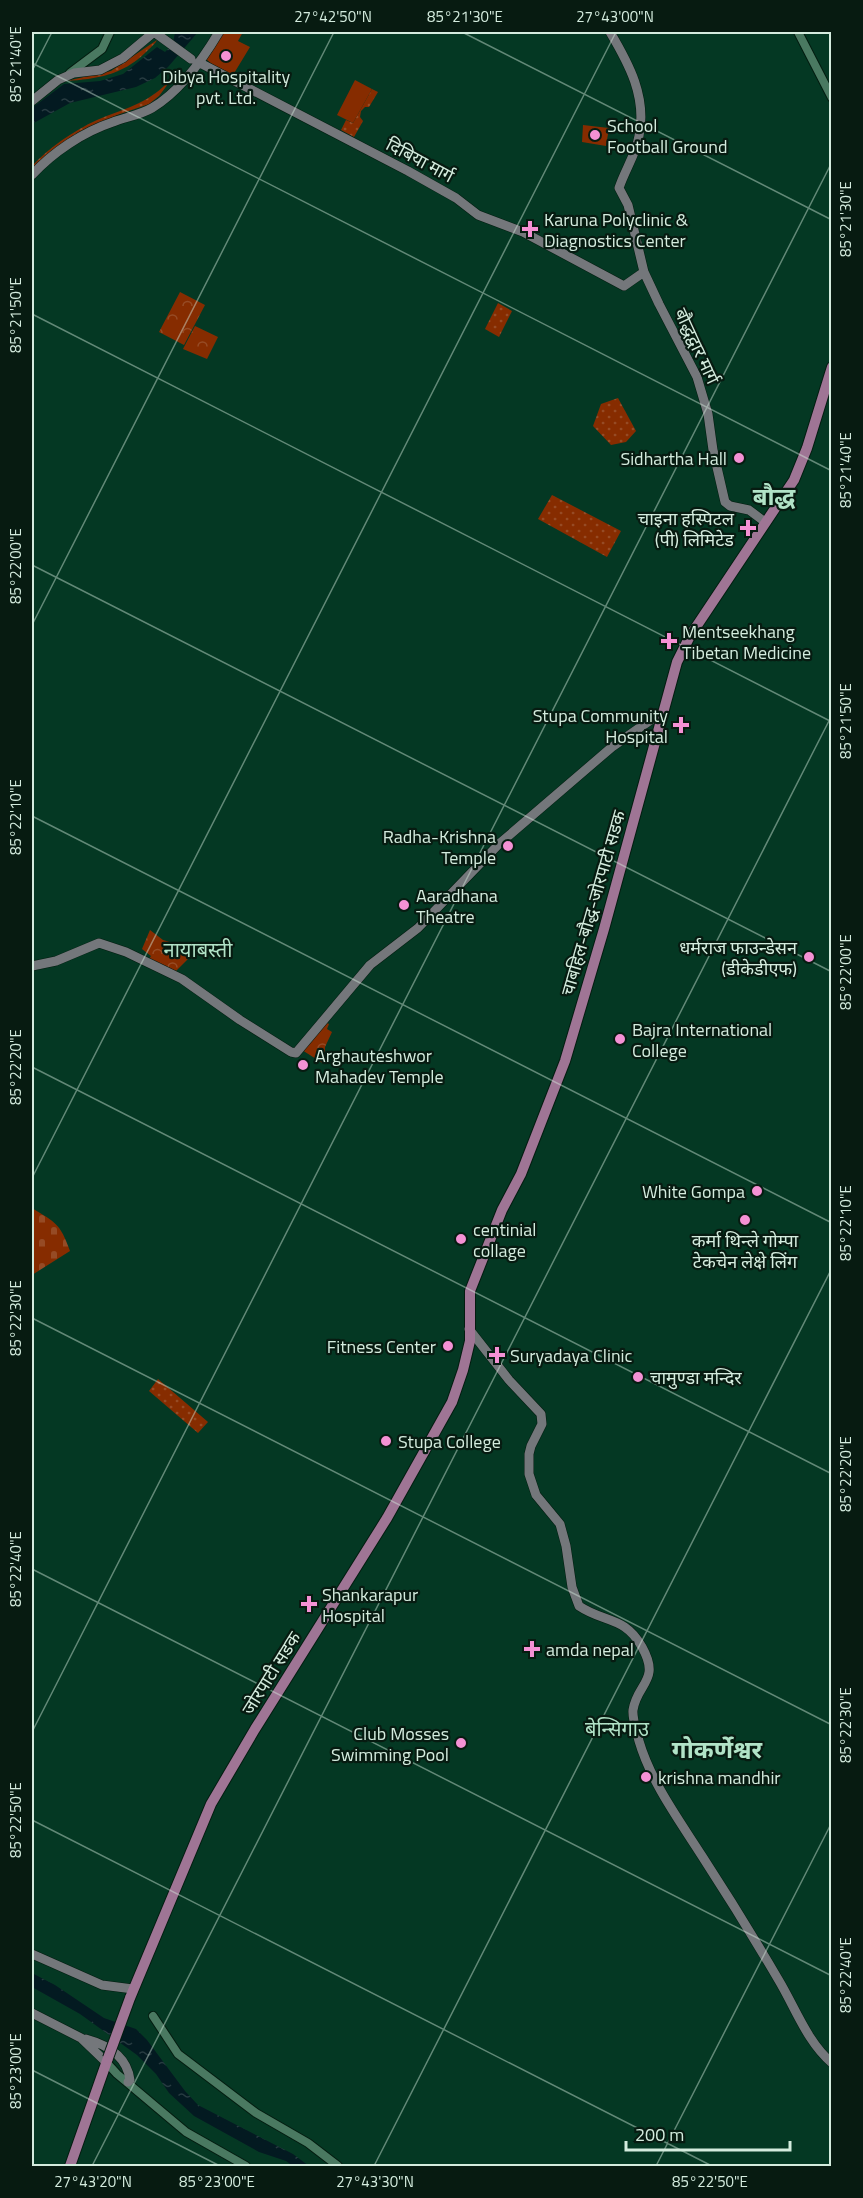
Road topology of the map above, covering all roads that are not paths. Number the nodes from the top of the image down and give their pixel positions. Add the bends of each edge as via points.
1 (110, 32) edge
2 (154, 32) edge
3 (219, 32) edge
4 (610, 32) edge
5 (798, 32) edge
6 (195, 61) junction
7 (58, 81) junction
8 (831, 98) edge
9 (32, 100) edge
10 (32, 175) edge
11 (645, 272) junction
12 (831, 367) edge
13 (765, 522) junction
14 (663, 716) junction
15 (32, 966) edge
16 (469, 1329) junction
17 (470, 1341) joint
18 (32, 1954) edge
19 (131, 1994) junction
20 (32, 2013) edge
21 (153, 2016) dead end
22 (81, 2038) junction
23 (107, 2060) junction
24 (831, 2063) edge
25 (128, 2082) junction
26 (70, 2166) edge
27 (246, 2166) edge
28 (338, 2166) edge

1 - 7 street via 102,49
2 - 6 main road, दिबिया मार्ग
2 - 7 main road via 129,55 111,65
3 - 6 main road
4 - 11 main road, बौद्धद्वार मार्ग via 640,96 639,136 619,188 628,205
5 - 8 street
6 - 10 main road via 178,86 154,107 85,134
6 - 11 main road, दिबिया मार्ग via 408,171 478,215 523,232 624,286
7 - 9 main road
11 - 13 main road, बौद्धद्वार मार्ग via 697,377 725,502 749,510
12 - 13 main road, चाबहिल-बौद्ध-जोरपाटी सडक via 794,480
13 - 14 main road, चाबहिल-बौद्ध-जोरपाटी सडक via 690,636 677,663
14 - 15 main road via 655,717 612,747 499,844 418,928 370,965 296,1053 182,979 99,943 56,961
14 - 16 main road, चाबहिल-बौद्ध-जोरपाटी सडक via 565,1061 470,1291
16 - 17 main road, चाबहिल-बौद्ध-जोरपाटी सडक
16 - 24 main road via 541,1414 542,1424 529,1454 529,1474 536,1495 563,1531 579,1606 629,1629 646,1655 648,1677 633,1717 645,1758 677,1819
17 - 19 main road, जोरपाटी सडक via 459,1385 433,1439 211,1804
18 - 19 main road
19 - 23 main road, जोरपाटी सडक, bridge
20 - 22 main road
21 - 28 street via 178,2054 256,2113 308,2143
22 - 23 main road
22 - 25 main road via 103,2045 117,2055 128,2067
23 - 25 street
23 - 26 main road, जोरपाटी सडक
25 - 27 street via 186,2132

